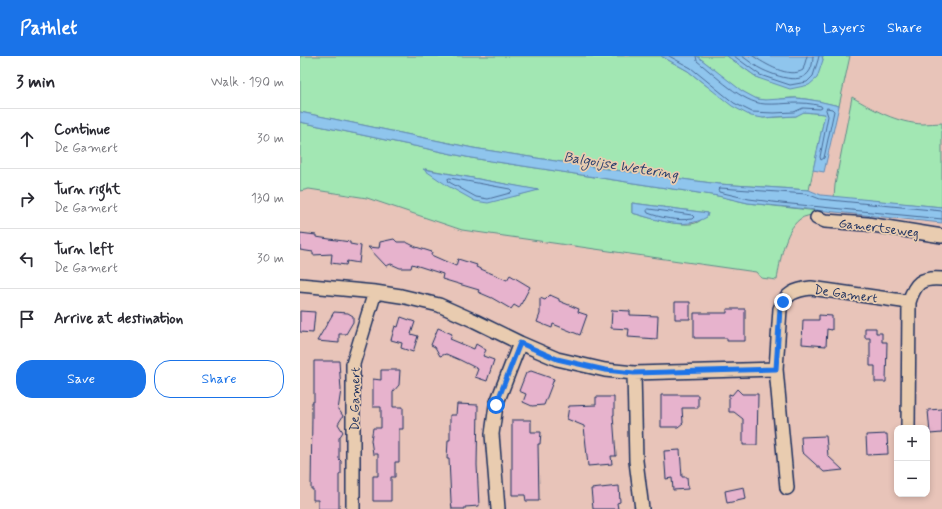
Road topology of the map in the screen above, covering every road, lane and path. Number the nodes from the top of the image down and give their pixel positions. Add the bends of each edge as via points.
1 (817, 218) dead end
2 (942, 236) edge
3 (942, 279) edge
4 (300, 285) edge
5 (375, 292) junction
6 (909, 302) junction
7 (520, 343) junction
8 (776, 369) junction
9 (634, 373) junction
10 (908, 425) edge
11 (787, 488) dead end
12 (353, 509) edge
13 (498, 509) edge
14 (642, 509) edge

1 - 2 street, Gamertseweg
3 - 6 street via 932,278 920,282 913,290
4 - 5 street
5 - 7 street via 439,305
5 - 12 street, De Gamert via 353,364
6 - 8 street, De Gamert via 811,288 799,289 790,294 780,309
6 - 10 street
7 - 9 street via 557,359 605,370
7 - 13 street via 496,405 492,434
8 - 9 street
8 - 11 street, De Gamert
9 - 14 street via 636,461

